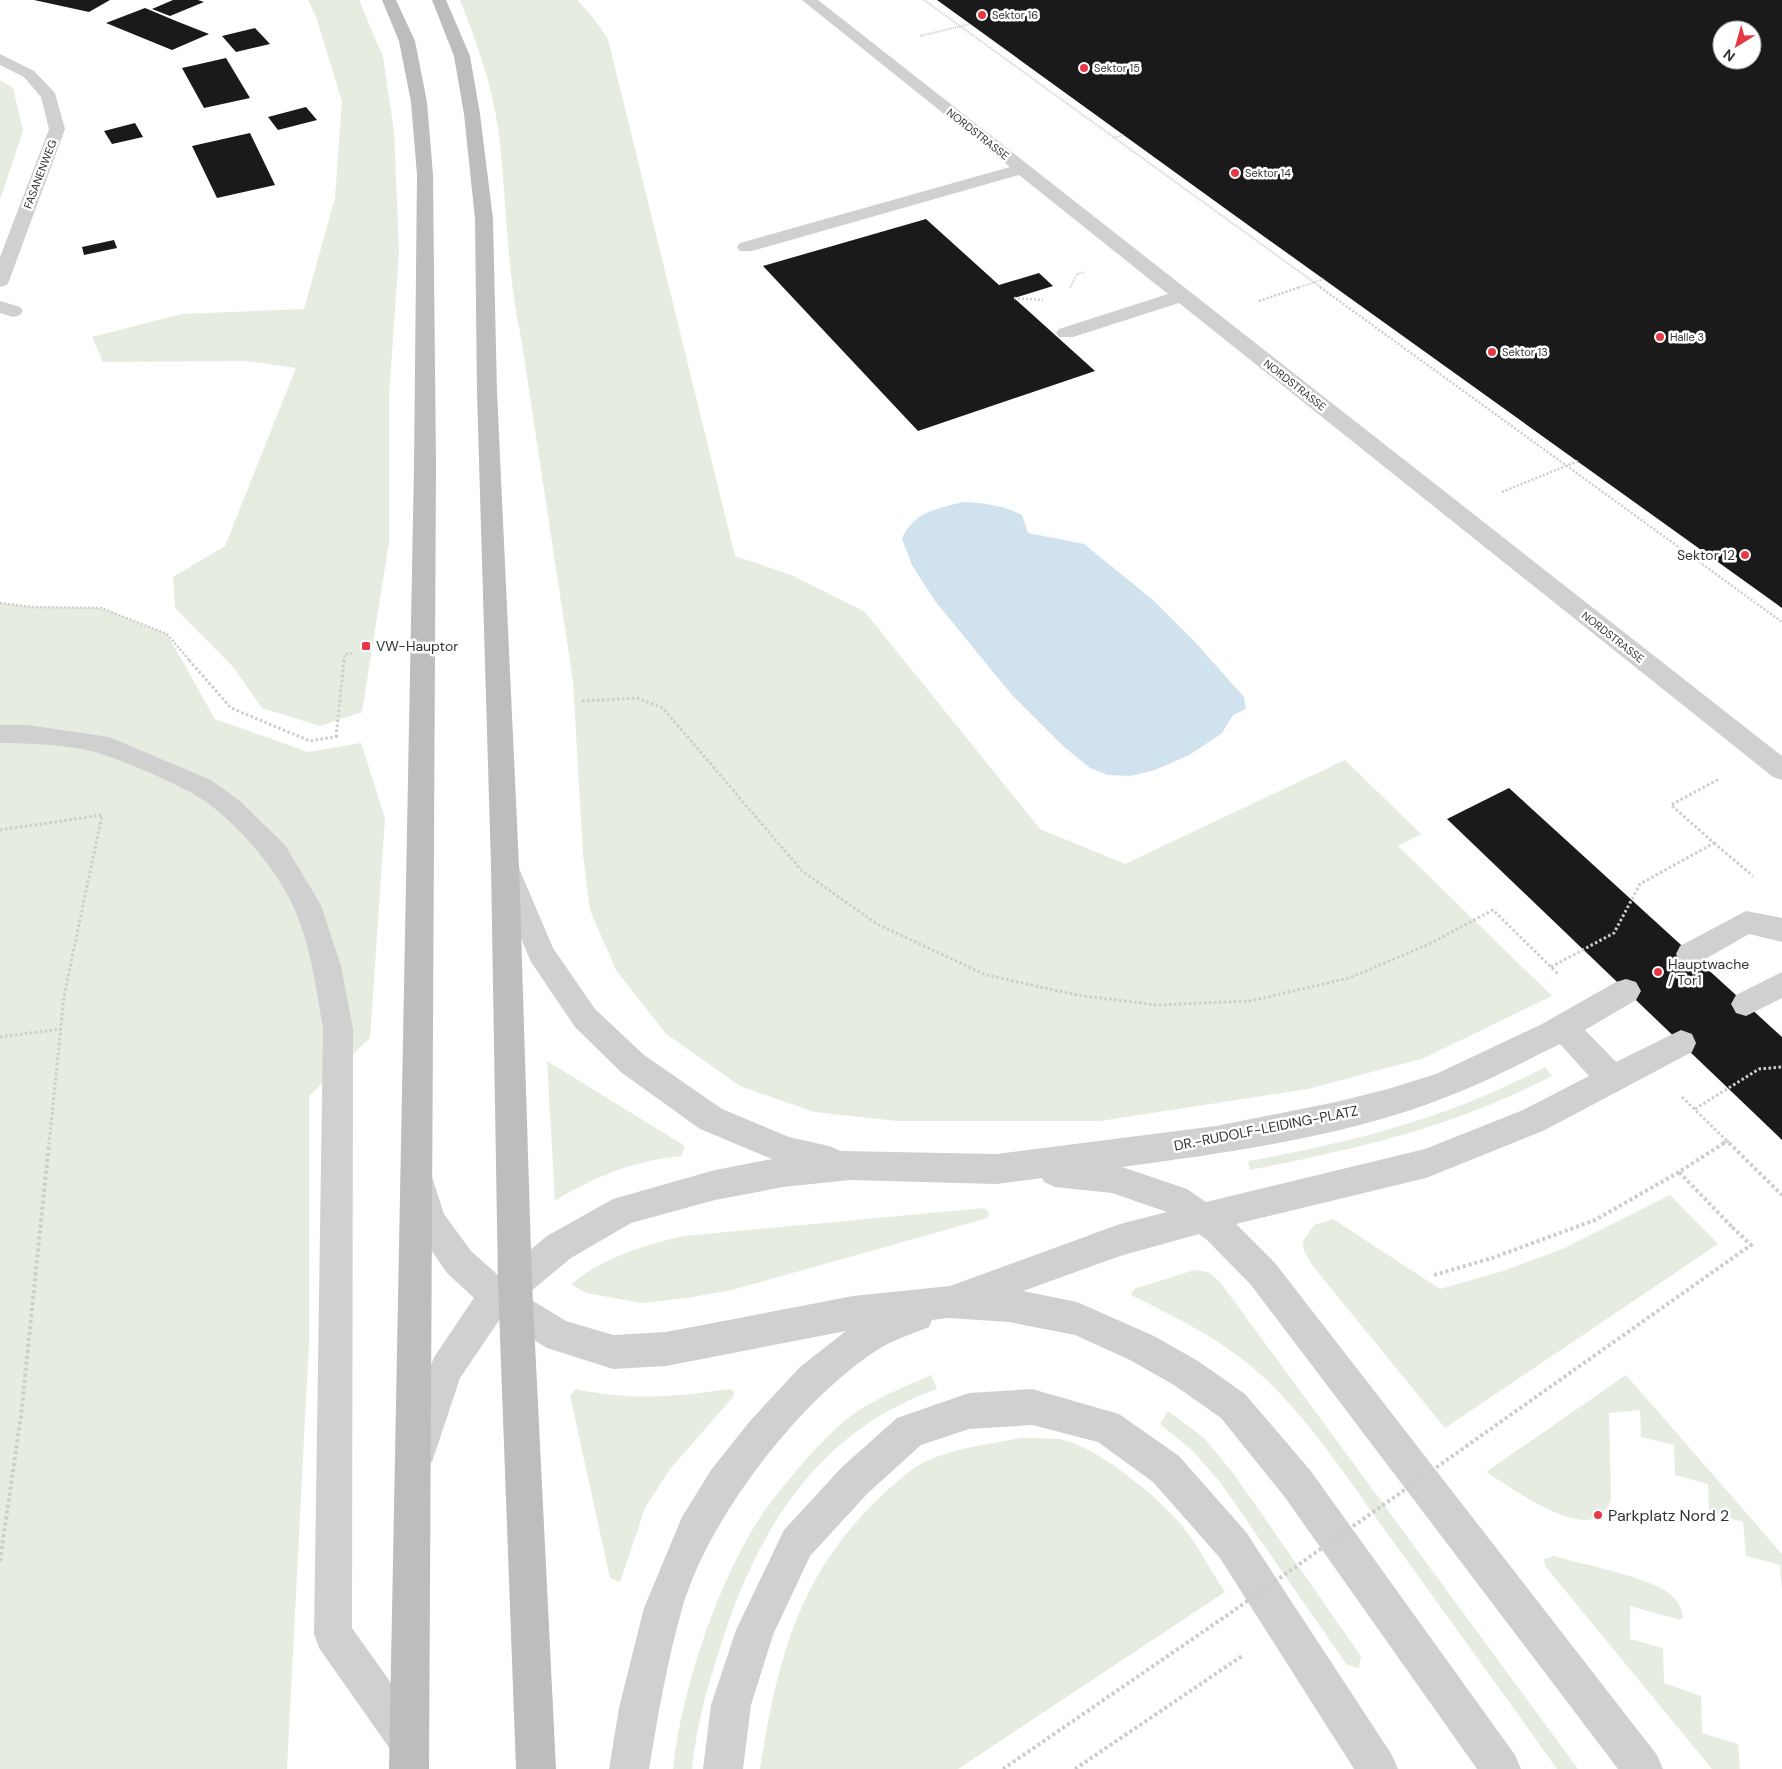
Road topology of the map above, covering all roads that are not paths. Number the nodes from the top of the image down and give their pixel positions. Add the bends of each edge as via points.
1 (389, 0) edge
2 (439, 0) edge
3 (809, 0) edge
4 (0, 59) edge
5 (1022, 169) junction
6 (746, 247) dead end
7 (0, 282) edge
8 (1182, 296) junction
9 (1066, 333) dead end
10 (0, 734) edge
11 (1782, 770) edge
12 (505, 866) junction
13 (1782, 930) edge
14 (1690, 954) dead end
15 (1782, 984) edge
16 (1626, 991) dead end
17 (1746, 1004) dead end
18 (1563, 1028) junction
19 (1681, 1044) dead end
20 (1614, 1080) junction
21 (850, 1165) junction
22 (996, 1169) junction
23 (416, 1170) junction
24 (1203, 1218) junction
25 (510, 1297) junction
26 (948, 1302) junction
27 (412, 1470) junction
28 (409, 1755) edge
29 (536, 1769) edge
30 (628, 1769) edge
31 (722, 1769) edge
32 (1378, 1769) edge
33 (1501, 1769) edge
34 (1644, 1769) edge

1 - 23 main road via 407,41 420,102 424,175 425,466
2 - 12 main road via 462,56 484,219 487,392
3 - 5 street, NORDSTRASSE
4 - 7 street, FASANENWEG via 29,74 49,96 57,129
5 - 6 street
5 - 8 street, NORDSTRASSE
8 - 9 street
8 - 11 street, NORDSTRASSE
10 - 28 street via 28,734 100,744 202,787 231,808 275,853 307,905 328,966 338,1028 333,1634
12 - 21 street via 541,954 585,1018 633,1064 710,1119 787,1151
12 - 25 main road
13 - 14 street via 1746,922
15 - 17 street
16 - 18 street, DR.-RUDOLF-LEIDING-PLATZ
18 - 20 street
18 - 22 street, DR.-RUDOLF-LEIDING-PLATZ via 1486,1066 1388,1103 1216,1140
19 - 20 street
20 - 24 street via 1534,1120 1426,1163
21 - 22 street, DR.-RUDOLF-LEIDING-PLATZ
21 - 25 street via 784,1172 715,1185 624,1210 559,1247
22 - 24 street via 1112,1178 1176,1200
23 - 25 street via 430,1221 459,1262
23 - 27 main road
24 - 26 street via 1120,1240
24 - 34 street via 1219,1229 1263,1274
25 - 26 street via 559,1336 613,1352 666,1349 854,1313
25 - 27 street via 490,1304 446,1368
25 - 29 main road
26 - 30 street via 866,1337 812,1379 724,1483 695,1530 663,1608
26 - 33 street via 1010,1305 1077,1319 1149,1352 1233,1406 1297,1483
27 - 28 main road
31 - 32 street via 730,1705 755,1630 797,1543 854,1480 910,1431 969,1411 1032,1408 1106,1427 1166,1469 1233,1545

